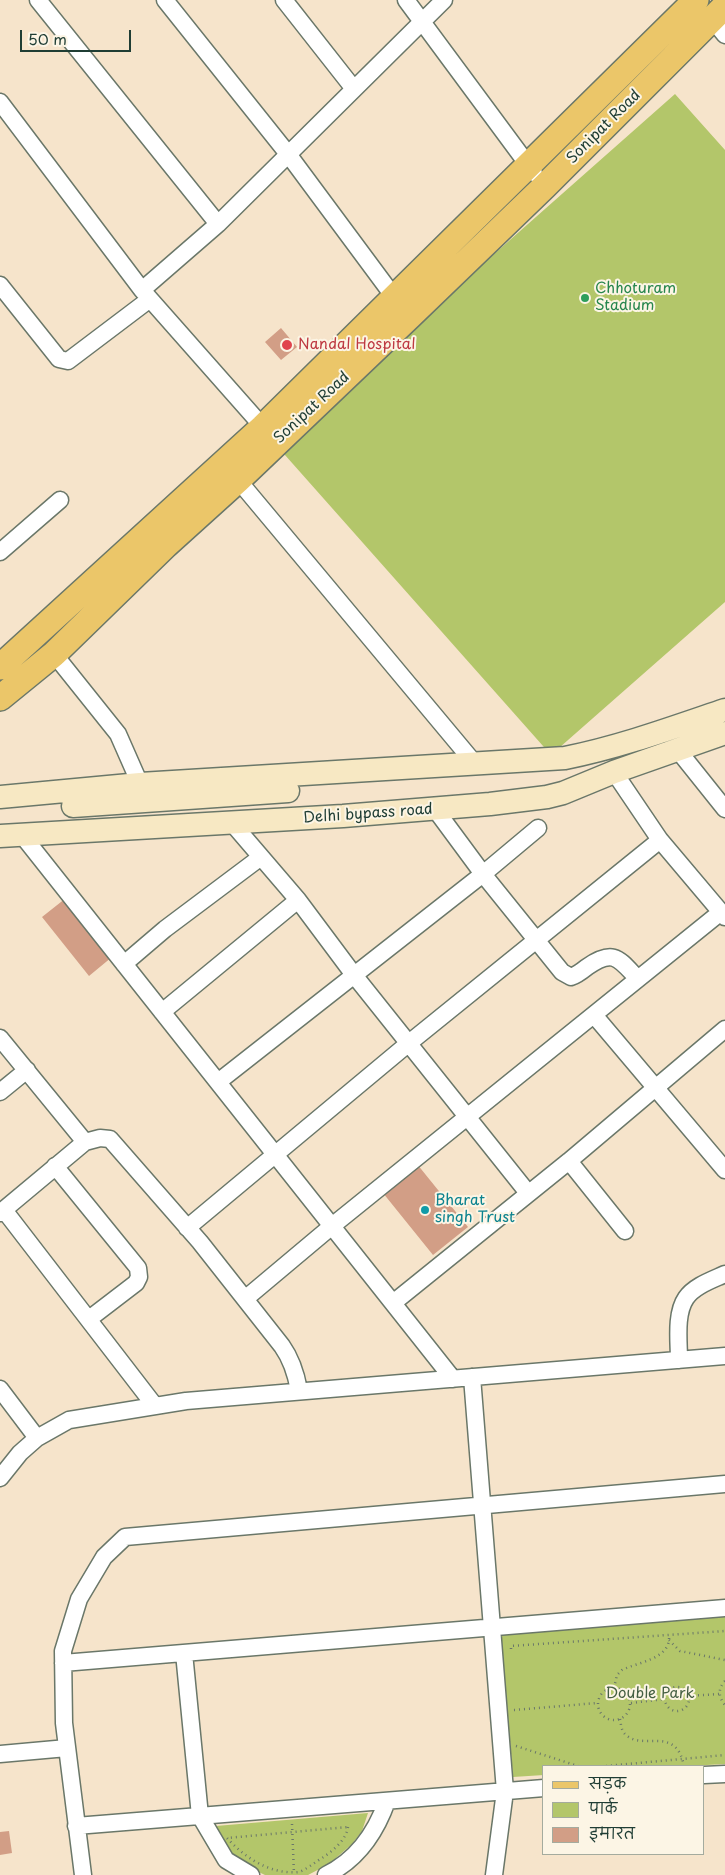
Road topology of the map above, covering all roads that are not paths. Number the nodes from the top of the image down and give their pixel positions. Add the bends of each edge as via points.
1 (38, 0) edge
2 (165, 0) edge
3 (284, 0) edge
4 (406, 0) edge
5 (444, 0) edge
6 (714, 15) edge
7 (422, 20) junction
8 (354, 89) junction
9 (0, 102) edge
10 (288, 154) junction
11 (528, 166) junction
12 (545, 186) junction
13 (218, 224) junction
14 (0, 285) edge
15 (146, 294) junction
16 (393, 298) junction
17 (410, 316) junction
18 (263, 428) junction
19 (238, 480) junction
20 (60, 500) dead end
21 (159, 537) junction
22 (0, 552) edge
23 (54, 654) junction
24 (0, 667) edge
25 (0, 698) edge
26 (725, 710) edge
27 (725, 733) edge
28 (676, 750) junction
29 (576, 756) junction
30 (476, 764) junction
31 (614, 772) junction
32 (140, 784) junction
33 (574, 788) junction
34 (0, 797) edge
35 (249, 800) junction
36 (435, 809) junction
37 (725, 809) edge
38 (0, 811) edge
39 (0, 823) edge
40 (232, 823) junction
41 (538, 828) dead end
42 (22, 835) junction
43 (0, 836) edge
44 (660, 840) junction
45 (261, 857) junction
46 (483, 874) junction
47 (298, 900) junction
48 (723, 915) edge
49 (536, 941) junction
50 (124, 964) junction
51 (354, 975) junction
52 (638, 979) junction
53 (162, 1012) junction
54 (594, 1015) junction
55 (725, 1029) edge
56 (0, 1038) edge
57 (409, 1043) junction
58 (27, 1070) junction
59 (218, 1082) junction
60 (656, 1088) junction
61 (0, 1092) edge
62 (468, 1118) junction
63 (85, 1142) junction
64 (275, 1154) junction
65 (568, 1161) junction
66 (55, 1166) junction
67 (725, 1170) edge
68 (528, 1193) junction
69 (2, 1212) edge
70 (332, 1226) junction
71 (187, 1228) junction
72 (625, 1231) dead end
73 (725, 1274) edge
74 (245, 1299) junction
75 (393, 1303) junction
76 (89, 1319) junction
77 (725, 1356) edge
78 (679, 1360) junction
79 (472, 1377) junction
80 (453, 1379) junction
81 (0, 1389) edge
82 (299, 1390) junction
83 (155, 1406) junction
84 (37, 1438) junction
85 (0, 1478) edge
86 (725, 1484) edge
87 (482, 1506) junction
88 (725, 1608) edge
89 (492, 1627) junction
90 (184, 1653) junction
91 (63, 1663) junction
92 (67, 1748) junction
93 (0, 1754) edge
94 (725, 1774) edge
95 (705, 1775) edge
96 (542, 1788) edge
97 (505, 1791) junction
98 (387, 1801) junction
99 (200, 1816) junction
100 (76, 1826) junction
101 (83, 1875) edge
102 (251, 1875) edge
103 (326, 1875) edge
104 (494, 1875) edge

1 - 13 street
2 - 10 street
3 - 8 street
4 - 7 street
5 - 7 street
6 - 11 main road, Sonipat Road
6 - 12 main road, Sonipat Road
7 - 8 street
7 - 11 street
8 - 10 street
9 - 15 street
10 - 13 street
10 - 16 street
11 - 12 street
11 - 16 main road, Sonipat Road
12 - 17 main road, Sonipat Road
13 - 15 street
14 - 15 street via 63,361 68,361
15 - 18 street
16 - 17 street
16 - 18 main road, Sonipat Road
17 - 19 main road, Sonipat Road
18 - 21 main road, Sonipat Road
19 - 21 main road, Sonipat Road
19 - 30 street
20 - 22 street
21 - 23 main road, Sonipat Road
21 - 24 main road, Sonipat Road
23 - 25 main road, Sonipat Road
23 - 32 street via 118,734
26 - 29 main road via 632,742
27 - 28 main road, Delhi bypass road
28 - 31 main road, Delhi bypass road
28 - 37 street
29 - 30 main road
29 - 35 main road via 560,768 526,775
30 - 32 main road
31 - 33 main road, Delhi bypass road
31 - 44 street
32 - 34 main road
33 - 35 main road via 569,784 559,784 492,791
33 - 36 main road, Delhi bypass road via 546,797
35 - 38 main road
35 - 39 main road
36 - 40 main road, Delhi bypass road
36 - 46 street
40 - 42 main road, Delhi bypass road
40 - 45 street
41 - 46 street
42 - 43 main road, Delhi bypass road
42 - 50 street
44 - 48 street
44 - 49 street
45 - 47 street
45 - 50 street
46 - 49 street
46 - 51 street
47 - 51 street
47 - 53 street
48 - 52 street
49 - 52 street via 562,972 571,977 609,956 617,958
49 - 57 street
50 - 53 street
51 - 57 street
51 - 59 street
52 - 54 street
53 - 59 street
54 - 60 street
54 - 62 street
55 - 60 street
56 - 58 street
57 - 62 street
57 - 64 street
58 - 61 street
58 - 63 street
59 - 64 street
60 - 65 street
60 - 67 street
62 - 68 street
62 - 70 street
63 - 66 street
63 - 71 street via 105,1138 113,1142
64 - 70 street
64 - 71 street
65 - 68 street
65 - 72 street
66 - 69 street
66 - 76 street via 138,1268 140,1277 136,1283
68 - 75 street
69 - 76 street
70 - 74 street
70 - 75 street
71 - 74 street
73 - 78 street via 686,1298 680,1318
74 - 82 street via 290,1357
75 - 80 street
76 - 83 street
77 - 78 street
78 - 79 street
79 - 80 street
79 - 87 street
80 - 82 street
81 - 84 street
82 - 83 street
83 - 84 street via 69,1420
84 - 85 street
86 - 87 street
87 - 89 street
87 - 91 street via 125,1537 104,1557 79,1599 63,1651
88 - 89 street
89 - 90 street
89 - 97 street
90 - 91 street
90 - 99 street
91 - 92 street
92 - 93 street
92 - 100 street
94 - 95 street
96 - 97 street
97 - 98 street
97 - 104 street
98 - 99 street
98 - 103 street via 380,1821 361,1849
99 - 100 street
99 - 102 street via 226,1860
100 - 101 street

